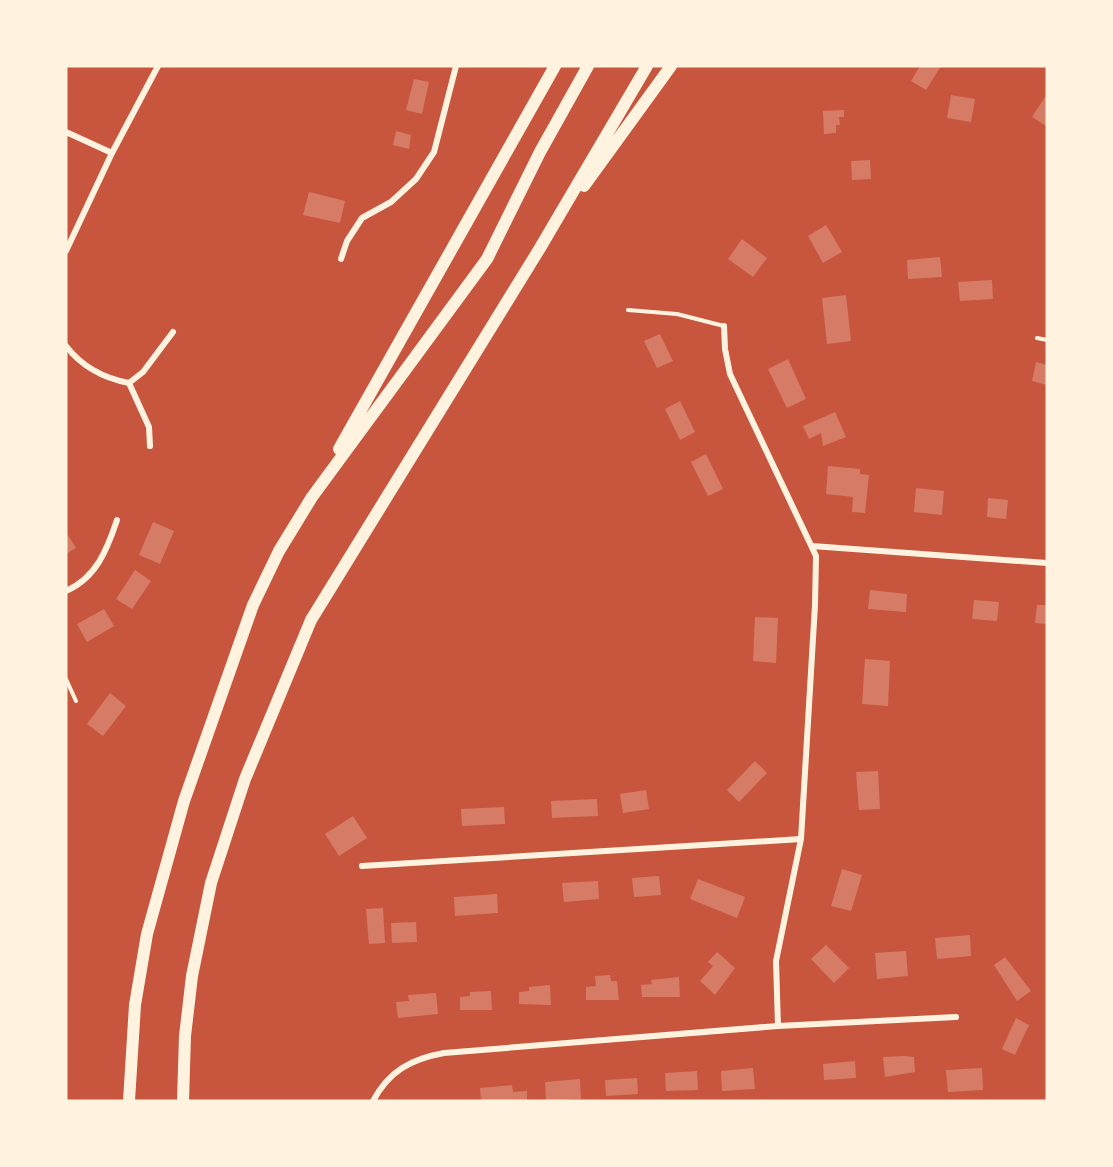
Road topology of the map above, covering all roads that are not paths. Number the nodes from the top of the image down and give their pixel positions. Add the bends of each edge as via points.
1 (158, 66) edge
2 (456, 66) edge
3 (555, 66) edge
4 (588, 66) edge
5 (647, 66) edge
6 (671, 66) edge
7 (66, 132) edge
8 (112, 153) junction
9 (540, 248) junction
10 (66, 251) edge
11 (341, 259) dead end
12 (628, 310) dead end
13 (724, 326) joint
14 (173, 332) dead end
15 (1037, 338) dead end
16 (1047, 340) edge
17 (66, 346) edge
18 (129, 383) junction
19 (150, 446) dead end
20 (312, 497) junction
21 (117, 520) dead end
22 (812, 546) junction
23 (1047, 563) edge
24 (66, 591) edge
25 (66, 678) edge
26 (76, 701) dead end
27 (801, 839) junction
28 (362, 866) dead end
29 (956, 1017) dead end
30 (778, 1026) junction
31 (129, 1101) edge
32 (183, 1101) edge
33 (373, 1101) edge

1 - 8 street
2 - 11 street via 434,152 416,179 391,202 362,218
3 - 20 highway
4 - 20 highway via 487,259
5 - 9 highway
6 - 9 highway
7 - 8 street
8 - 10 street
9 - 32 highway via 311,620 245,779 211,883 192,976
12 - 13 lane via 677,314
13 - 22 street via 730,374
14 - 18 street via 143,372
15 - 16 lane
17 - 18 street via 87,368
18 - 19 street via 149,427
20 - 31 highway via 279,551 253,605 184,801 147,934 135,1005
21 - 24 street via 106,554 80,585
22 - 23 street
22 - 27 street via 816,556 815,605
25 - 26 lane
27 - 28 street
27 - 30 street via 776,961
29 - 30 street
30 - 33 street via 423,1057 401,1066

